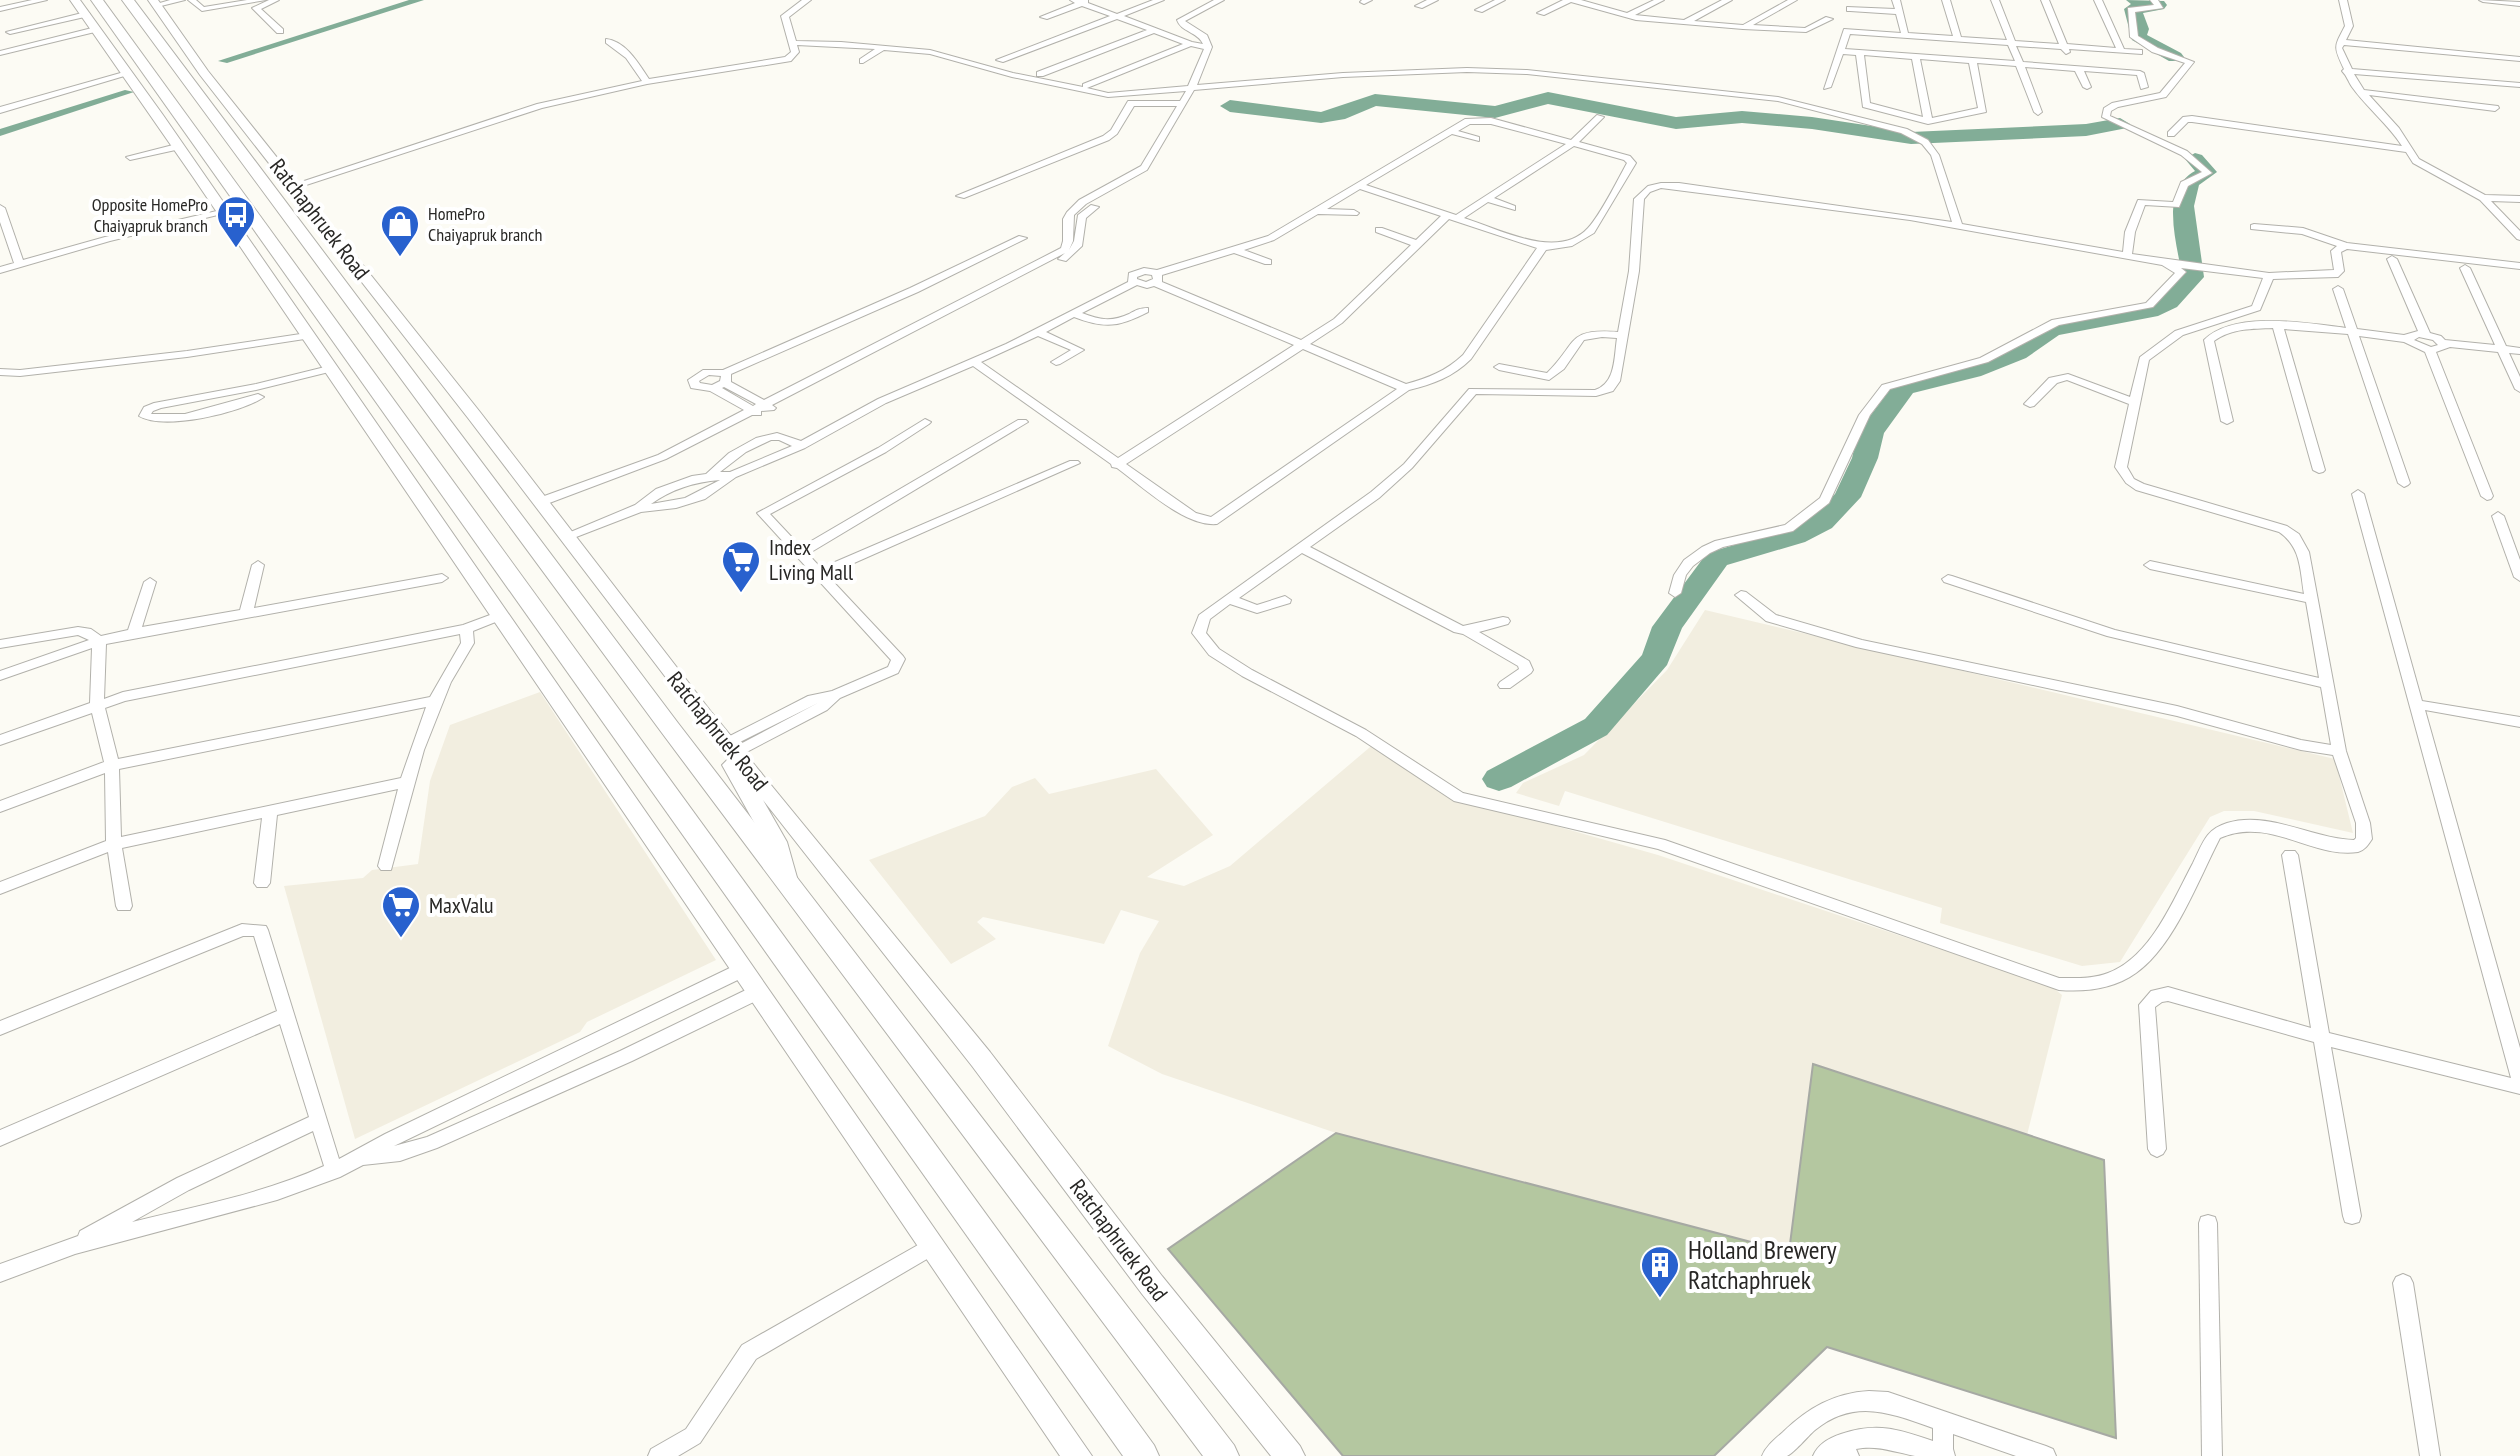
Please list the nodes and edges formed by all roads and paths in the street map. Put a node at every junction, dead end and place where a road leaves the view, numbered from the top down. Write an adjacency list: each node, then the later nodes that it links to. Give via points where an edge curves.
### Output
1 (43, 0): 30 (street)
2 (128, 0): 64 (main road, Ratchaphruek Road)
3 (181, 0): 25 (street)
4 (223, 0): 26 (street)
5 (262, 0): 26 (street, via 211,9)
6 (275, 0): 43 (street, via 256,8)
7 (807, 0): 49 (street, via 785,16)
8 (1160, 0): 36 (street)
9 (1220, 0): 52 (street, via 1181,21 1204,37)
10 (1434, 0): 29 (street)
11 (1501, 0): 32 (street)
12 (1571, 0): 27 (street); 35 (street)
13 (1660, 0): 37 (street)
14 (1728, 0): 40 (street)
15 (1793, 0): 41 (street)
16 (1896, 0): 34 (street)
17 (1946, 0): 46 (street)
18 (1995, 0): 50 (street)
19 (2045, 0): 53 (street)
20 (2098, 0): 55 (street)
21 (2154, 0): 122 (street, via 2160,6 2131,10 2134,37 2190,62 2163,95 2115,105 2106,117 2184,153 2208,173 2184,184 2176,205 2141,202)
22 (2343, 0): 48 (street, via 2349,26)
23 (2483, 0): 28 (street)
24 (1083, 1): 36 (street); 38 (street)
25 (155, 2): 74 (main road, Ratchaphruek Road)
26 (194, 2)
27 (1588, 2): 37 (street)
28 (2520, 4)
29 (1419, 6)
30 (0, 9)
31 (1850, 9): 34 (street)
32 (1479, 10)
33 (88, 11): 44 (street); 58 (street); 70 (main road); 81 (main road)
34 (1899, 12): 45 (street)
35 (1541, 13)
36 (1118, 16): 42 (street); 62 (street)
37 (1627, 16): 40 (street)
38 (1044, 17)
39 (1829, 19): 41 (street, via 1806,30)
40 (1684, 22): 41 (street)
41 (1743, 27)
42 (1155, 30): 51 (street); 69 (street)
43 (280, 31)
44 (10, 32)
45 (1905, 35): 46 (street); 56 (street, via 1847,31)
46 (1958, 39): 50 (street)
47 (609, 41): 71 (street, via 629,56)
48 (2339, 42): 61 (street); 68 (street)
49 (794, 43): 54 (street); 71 (street, via 794,54 780,62)
50 (2012, 43): 53 (street); 66 (street)
51 (1190, 44): 52 (street); 73 (street)
52 (1204, 45): 78 (street); 79 (street)
53 (2063, 46): 55 (street); 67 (street)
54 (884, 47): 65 (street); 79 (street, via 941,54 1095,94)
55 (2121, 50): 57 (street)
56 (1840, 51): 59 (street); 75 (street)
57 (2139, 52)
58 (0, 53)
59 (1860, 53): 60 (street); 90 (street, via 1866,105)
60 (1915, 56): 63 (street); 90 (street)
61 (2520, 59)
62 (1000, 60)
63 (1972, 60): 66 (street); 90 (street, via 1983,110)
64 (171, 61): 74 (main road); 216 (main road, Ratchaphruek Road)
65 (863, 61)
66 (2020, 64): 67 (street); 88 (street)
67 (2075, 67): 76 (street); 77 (street, via 2140,73)
68 (2346, 71): 72 (street); 80 (street)
69 (1040, 74)
70 (130, 77): 81 (main road); 86 (street); 96 (main road)
71 (647, 82): 100 (street, via 487,121)
72 (2520, 85)
73 (1086, 86)
74 (215, 87): 100 (main road, Ratchaphruek Road)
75 (1827, 87): 84 (street); 87 (street, via 1833,90)
76 (2087, 87)
77 (2144, 87)
78 (1195, 88): 79 (street); 83 (street); 84 (street, via 1343,75 1495,70)
79 (1179, 90): 82 (street)
80 (2361, 92): 85 (street); 97 (street)
81 (166, 99): 111 (main road)
82 (1171, 103): 83 (street); 91 (street); 101 (street, via 1131,103 1106,138)
83 (1183, 104): 91 (street)
84 (1815, 107): 87 (street)
85 (2495, 108)
86 (0, 110)
87 (1828, 111): 112 (street, via 1925,142 1935,155)
88 (2038, 112)
89 (1600, 117): 95 (street)
90 (1928, 121)
91 (1165, 130): 160 (street, via 1143,170 1081,217 1074,233 1081,243 1074,253 971,300)
92 (1450, 131): 94 (street); 95 (street, via 1484,120); 99 (street)
93 (2171, 134): 97 (street, via 2192,119)
94 (1476, 139)
95 (1572, 144): 103 (street); 120 (street, via 1627,158 1632,165 1591,231 1569,244)
96 (177, 147): 98 (street); 108 (main road)
97 (2409, 150): 102 (street, via 2421,165)
98 (130, 157)
99 (1357, 185): 107 (street); 110 (street)
100 (294, 186): 173 (main road, Ratchaphruek Road)
101 (961, 196)
102 (2483, 198): 104 (street); 116 (street)
103 (1487, 199): 106 (street); 110 (street)
104 (2520, 199)
105 (0, 208): 114 (street)
106 (1512, 208)
107 (1316, 211): 109 (street); 121 (street, via 1271,238)
108 (221, 213): 125 (street); 132 (main road)
109 (1354, 213)
110 (1452, 216): 118 (street); 120 (street)
111 (258, 222): 132 (main road, via 254,236); 244 (main road)
112 (1958, 225): 122 (street); 140 (street, via 1695,188 1652,187 1639,199 1634,271)
113 (2254, 227): 119 (street, via 2303,231)
114 (4, 228): 125 (street)
115 (1379, 230): 118 (street)
116 (2520, 237)
117 (1022, 238): 153 (street)
118 (1418, 244): 144 (street, via 1338,321)
119 (2345, 246): 127 (street); 130 (street, via 2336,251 2335,275)
120 (1543, 247): 155 (street, via 1455,370)
121 (1236, 250): 124 (street); 131 (street)
122 (2127, 257): 126 (street)
123 (2392, 259): 139 (street)
124 (1268, 262)
125 (19, 264): 129 (street)
126 (2168, 264): 130 (street); 186 (street, via 2181,272 2149,305 2056,322 1984,360 1886,387 1865,415 1825,500 1789,528 1706,550 1688,563)
127 (2520, 266)
128 (2465, 268): 145 (street)
129 (0, 270)
130 (2269, 276): 158 (street, via 2256,308 2193,327 2150,352 2140,366)
131 (1156, 278): 135 (street, via 1134,283); 144 (street)
132 (278, 288): 141 (main road)
133 (2338, 289): 138 (street)
134 (1144, 310): 135 (street, via 1114,325)
135 (1074, 314): 137 (street)
136 (2277, 324): 138 (street); 161 (street, via 2243,326 2211,336); 167 (street)
137 (1038, 332): 148 (street); 149 (street, via 1079,350)
138 (2351, 333): 142 (street); 170 (street)
139 (2425, 334): 142 (street); 143 (street)
140 (1621, 335): 150 (street, via 1581,335 1549,377); 177 (street, via 1615,381 1609,389 1473,391 1408,466)
141 (307, 336): 151 (street); 152 (main road)
142 (2407, 339): 146 (street)
143 (2444, 343): 145 (street); 146 (street, via 2440,350)
144 (1298, 345): 155 (street); 166 (street)
145 (2502, 349): 147 (street); 156 (street)
146 (2430, 350): 172 (street)
147 (2520, 351)
148 (974, 362): 164 (street, via 882,401); 166 (street)
149 (1056, 362)
150 (1499, 367)
151 (2, 372)
152 (332, 373): 157 (street); 192 (main road)
153 (724, 378): 154 (street); 154 (street, via 707,372 693,380 699,388); 160 (street)
154 (713, 388): 160 (street)
155 (1405, 388): 166 (street, via 1213,521 1192,516)
156 (2520, 389)
157 (257, 392): 157 (street, via 158,405 145,416 159,419 213,411)
158 (2135, 403): 159 (street, via 2068,377 2053,380); 189 (street, via 2121,467 2130,481 2283,529 2303,552)
159 (2030, 404)
160 (762, 410): 173 (street, via 667,459)
161 (2227, 421)
162 (925, 422): 178 (street, via 763,513)
163 (1022, 422): 178 (street)
164 (801, 446): 168 (street, via 772,437 727,457); 169 (street)
165 (1074, 463): 181 (street)
166 (1116, 465)
167 (2319, 470)
168 (712, 474): 169 (street); 174 (street, via 660,492)
169 (732, 475): 174 (street, via 716,489 668,508)
170 (2404, 483)
171 (2358, 494): 203 (street)
172 (2487, 496)
173 (543, 505): 176 (main road, Ratchaphruek Road)
174 (639, 508): 176 (street)
175 (2498, 516): 182 (street)
176 (567, 536): 207 (main road, Ratchaphruek Road)
177 (1302, 548): 188 (street); 195 (street)
178 (802, 552): 181 (street)
179 (258, 565): 191 (street)
180 (2150, 565): 189 (street)
181 (821, 573): 207 (street, via 898,659 893,670 813,699)
182 (2520, 577)
183 (442, 578): 191 (street)
184 (1948, 579): 200 (street, via 2112,633)
185 (150, 582): 196 (street)
186 (1675, 593)
187 (1741, 595): 208 (street, via 1771,618 1861,644)
188 (1229, 599): 190 (street, via 1257,609); 208 (street, via 1204,618 1199,633 1205,644 1247,673 1361,733 1459,797 1660,844 2059,984 2086,986 2132,968 2157,940 2215,834 2228,825 2358,846 2364,839 2363,823)
189 (2311, 599): 200 (street)
190 (1285, 600)
191 (246, 613): 196 (street)
192 (498, 616): 194 (street); 220 (main road)
193 (1503, 621): 195 (street)
194 (466, 631): 202 (street, via 466,648); 204 (street)
195 (1467, 631): 201 (street, via 1524,664 1523,674)
196 (134, 633): 197 (street)
197 (99, 641): 198 (street, via 78,631); 199 (street); 204 (street)
198 (0, 644)
199 (0, 676)
200 (2327, 684): 208 (street)
201 (1505, 685)
202 (435, 701): 209 (street); 210 (street)
203 (2415, 704): 205 (street); 227 (street)
204 (97, 705): 206 (street); 209 (street)
205 (2520, 722)
206 (0, 740)
207 (727, 745): 216 (main road, via 776,842); 246 (main road, Ratchaphruek Road, via 981,1059)
208 (2339, 751)
209 (112, 765): 211 (street); 213 (street)
210 (405, 782): 212 (street); 215 (street)
211 (0, 807)
212 (270, 810): 213 (street); 217 (street)
213 (114, 844): 218 (street); 219 (street)
214 (2290, 855): 224 (street)
215 (386, 866)
216 (787, 881): 245 (main road, Ratchaphruek Road)
217 (262, 883)
218 (0, 888)
219 (124, 906)
220 (735, 973): 221 (main road); 225 (street)
221 (758, 992): 226 (street); 237 (main road)
222 (286, 1014): 223 (street, via 262,933 250,929); 229 (street); 230 (street)
223 (0, 1028)
224 (2319, 1037): 228 (street); 231 (street, via 2168,994 2157,996 2147,1005); 234 (street)
225 (589, 1043): 226 (street); 232 (street)
226 (598, 1068): 232 (street, via 431,1143)
227 (2520, 1079)
228 (2520, 1087)
229 (319, 1120): 233 (street); 236 (street, via 183,1184)
230 (0, 1138)
231 (2157, 1149)
232 (362, 1158): 233 (street)
233 (334, 1171): 236 (street, via 267,1197)
234 (2352, 1216)
235 (2208, 1223): 250 (street)
236 (73, 1246): 238 (street)
237 (932, 1246): 242 (street, via 749,1352 693,1436); 243 (main road)
238 (0, 1273)
239 (2403, 1283): 251 (street)
240 (1944, 1421): 247 (street, via 1861,1398 1804,1424); 248 (street); 249 (street)
241 (1836, 1452): 248 (street, via 1861,1436)
242 (658, 1456)
243 (1077, 1456)
244 (1143, 1456)
245 (1223, 1456)
246 (1290, 1456)
247 (1772, 1456)
248 (1944, 1456)
249 (2046, 1456)
250 (2212, 1456)
251 (2430, 1456)

